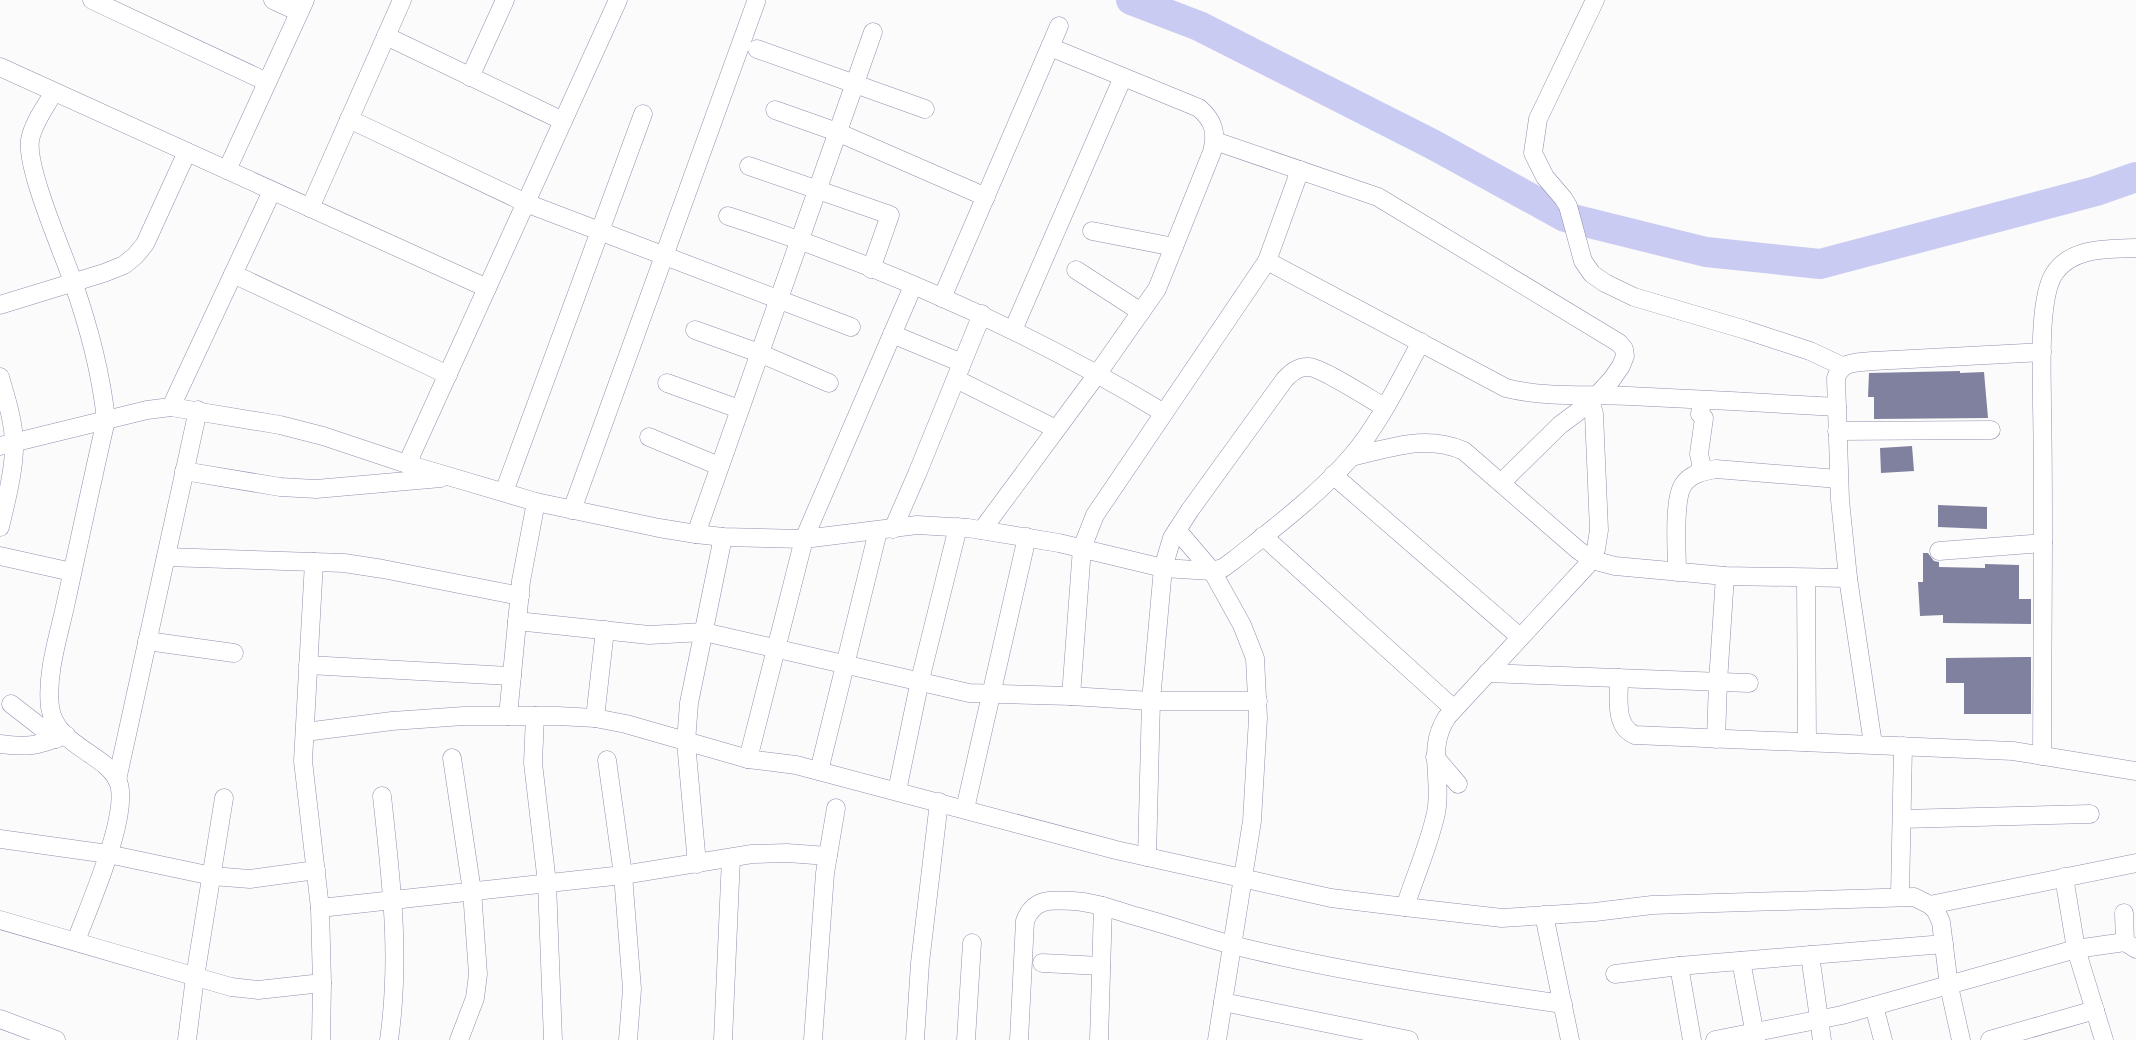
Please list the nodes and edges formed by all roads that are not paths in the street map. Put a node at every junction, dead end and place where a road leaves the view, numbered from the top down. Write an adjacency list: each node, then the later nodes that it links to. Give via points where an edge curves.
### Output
1 (92, 0): 17 (street)
2 (273, 0): 8 (street)
3 (402, 0): 11 (street)
4 (505, 0): 15 (street)
5 (618, 0): 24 (street)
6 (1595, 0): 62 (street, via 1538,119 1533,153 1563,198 1583,261 1592,274 1634,298 1746,330)
7 (756, 2): 42 (street)
8 (302, 6): 17 (street)
9 (1059, 26): 12 (street)
10 (873, 32): 18 (street)
11 (386, 36): 15 (street); 23 (street)
12 (1050, 47): 16 (street); 33 (street)
13 (757, 49): 18 (street)
14 (0, 67): 19 (street)
15 (470, 76): 24 (street)
16 (1123, 77): 26 (street, via 1199,108 1212,122); 57 (street)
17 (268, 82): 29 (street)
18 (854, 83): 20 (street); 25 (street)
19 (54, 92): 27 (street); 47 (street, via 35,126 30,149)
20 (925, 109)
21 (775, 110): 25 (street)
22 (643, 114): 37 (street)
23 (349, 119): 34 (street); 35 (street)
24 (563, 121): 34 (street)
25 (837, 132): 31 (street); 33 (street)
26 (1215, 141): 30 (street); 40 (street)
27 (187, 152): 29 (street); 47 (street, via 156,223 135,256 124,265)
28 (749, 166): 31 (street)
29 (227, 170): 32 (street)
30 (1300, 170): 43 (street); 69 (street, via 1378,197 1614,338 1625,356)
31 (816, 189): 39 (street); 44 (street, via 890,215)
32 (272, 191): 35 (street); 46 (street)
33 (986, 197): 51 (street)
34 (526, 203): 37 (street); 49 (street)
35 (310, 208): 49 (street)
36 (728, 216): 39 (street)
37 (600, 231): 42 (street); 92 (street)
38 (1092, 231): 40 (street)
39 (799, 239): 44 (street); 50 (street)
40 (1174, 247): 53 (street, via 1157,289)
41 (2136, 248): 60 (street, via 2094,250 2062,264 2047,289)
42 (663, 255): 50 (street); 94 (street)
43 (1267, 261): 59 (street); 76 (street)
44 (871, 269): 48 (street)
45 (1076, 271): 53 (street)
46 (233, 274): 65 (street); 71 (street)
47 (73, 283): 52 (street); 77 (street, via 102,385)
48 (912, 286): 51 (street); 58 (street)
49 (487, 288): 65 (street)
50 (778, 298): 55 (street); 61 (street)
51 (943, 298): 54 (street)
52 (0, 305)
53 (1141, 312): 64 (street)
54 (982, 314): 57 (street); 63 (street)
55 (851, 327)
56 (695, 330): 61 (street)
57 (1013, 330): 64 (street)
58 (892, 334): 63 (street, via 957,361); 104 (street)
59 (1421, 342): 69 (street, via 1506,388); 72 (street)
60 (2042, 352): 62 (street, via 1873,360); 105 (street)
61 (759, 353): 68 (street); 74 (street)
62 (1842, 366): 73 (street, via 1836,378)
63 (958, 372): 78 (street); 97 (street)
64 (1098, 373): 76 (street); 78 (street)
65 (448, 375): 84 (street)
66 (0, 377): 82 (street, via 12,422)
67 (667, 383): 74 (street)
68 (830, 383)
69 (1595, 399): 70 (street); 91 (street, via 1560,425); 110 (street, via 1599,530)
70 (1702, 400): 73 (street); 87 (street)
71 (171, 407): 75 (street); 77 (street)
72 (1384, 407): 83 (street); 99 (street, via 1315,368 1300,367 1269,401)
73 (1838, 407): 80 (street)
74 (739, 409): 85 (street)
75 (198, 410): 84 (street, via 323,436); 86 (street)
76 (1164, 413): 106 (street, via 1095,515)
77 (106, 420): 82 (street); 114 (street)
78 (1056, 429): 98 (street)
79 (1991, 430): 80 (street)
80 (1837, 431): 90 (street)
81 (649, 437): 85 (street)
82 (7, 445): 95 (street, via 8,489)
83 (1351, 457): 88 (street); 91 (street, via 1432,442 1449,444)
84 (407, 464): 89 (street)
85 (719, 466): 100 (street)
86 (184, 471): 89 (street, via 316,489); 109 (street)
87 (1700, 472): 90 (street, via 1716,469); 115 (street, via 1681,487 1678,500)
88 (1333, 475): 101 (street); 123 (street)
89 (450, 477): 92 (street)
90 (1838, 479): 117 (street)
91 (1501, 483): 110 (street)
92 (503, 492): 93 (street)
93 (536, 502): 94 (street); 119 (street)
94 (572, 510): 100 (street)
95 (0, 527)
96 (958, 527): 97 (street, via 917,525); 98 (street); 132 (street)
97 (885, 530): 104 (street); 127 (street)
98 (982, 530): 103 (street)
99 (1177, 530): 112 (street); 113 (street)
100 (696, 534): 102 (street)
101 (1264, 536): 113 (street, via 1223,568); 140 (street)
102 (723, 537): 104 (street); 122 (street)
103 (1027, 537): 106 (street); 135 (street)
104 (804, 539): 125 (street)
105 (2043, 543): 107 (street); 151 (street)
106 (1082, 548): 112 (street); 136 (street)
107 (1939, 551)
108 (0, 556): 114 (street)
109 (166, 557): 111 (street); 124 (street)
110 (1592, 560): 115 (street); 123 (street)
111 (314, 562): 119 (street, via 383,569); 128 (street)
112 (1163, 568): 113 (street); 137 (street)
113 (1212, 571): 138 (street, via 1255,658)
114 (72, 572): 145 (street, via 50,690 50,709)
115 (1677, 572): 116 (street)
116 (1725, 576): 118 (street); 133 (street)
117 (1848, 578): 118 (street); 149 (street)
118 (1806, 579): 147 (street)
119 (520, 596): 120 (street)
120 (517, 621): 121 (street); 130 (street)
121 (605, 630): 122 (street, via 649,635); 143 (street)
122 (704, 632): 125 (street); 152 (street, via 692,683)
123 (1520, 637): 129 (street)
124 (147, 641): 126 (street); 159 (street)
125 (776, 648): 127 (street); 155 (street)
126 (234, 653)
127 (845, 664): 132 (street); 157 (street)
128 (308, 665): 130 (street); 144 (street)
129 (1487, 673): 131 (street); 140 (street)
130 (512, 676): 141 (street)
131 (1619, 678): 133 (street); 146 (street, via 1621,723 1628,732)
132 (920, 680): 135 (street); 161 (street)
133 (1718, 682): 134 (street); 146 (street)
134 (1749, 683)
135 (990, 695): 136 (street); 165 (street)
136 (1071, 696): 137 (street)
137 (1151, 701): 138 (street); 172 (street)
138 (1258, 701): 181 (street, via 1252,821)
139 (11, 704): 145 (street)
140 (1454, 709): 153 (street, via 1439,729)
141 (508, 716): 142 (street); 144 (street, via 392,721)
142 (535, 716): 143 (street); 180 (street, via 533,763)
143 (594, 718): 152 (street, via 626,724)
144 (304, 732): 176 (street, via 303,761)
145 (61, 737): 148 (street, via 37,746); 159 (street, via 107,767)
146 (1716, 739): 147 (street)
147 (1807, 742): 149 (street)
148 (0, 744)
149 (1873, 744): 150 (street)
150 (1903, 746): 151 (street); 168 (street)
151 (2042, 756): 158 (street)
152 (687, 757): 155 (street); 174 (street)
153 (1435, 757): 160 (street); 187 (street, via 1436,813)
154 (452, 758): 182 (street)
155 (748, 759): 157 (street)
156 (607, 760): 177 (street)
157 (819, 771): 161 (street)
158 (2136, 771)
159 (117, 780): 170 (street, via 121,811)
160 (1458, 784)
161 (897, 791): 167 (street)
162 (382, 796): 184 (street)
163 (225, 798): 178 (street)
164 (836, 808): 171 (street)
165 (965, 809): 167 (street); 172 (street)
166 (2090, 814): 168 (street)
167 (937, 817): 223 (street)
168 (1902, 819): 183 (street)
169 (0, 839): 170 (street)
170 (108, 854): 178 (street); 192 (street)
171 (828, 856): 173 (street, via 787,853); 222 (street)
172 (1147, 857): 181 (street)
173 (731, 858): 174 (street); 221 (street)
174 (697, 863): 177 (street)
175 (2136, 863): 179 (street)
176 (316, 870): 178 (street, via 250,879); 188 (street)
177 (623, 875): 180 (street); 220 (street, via 632,989)
178 (212, 876): 204 (street)
179 (2064, 877): 185 (street); 197 (street)
180 (547, 883): 182 (street); 219 (street)
181 (1240, 890): 187 (street); 194 (street)
182 (472, 891): 184 (street); 218 (street, via 478,974 475,998)
183 (1900, 896): 185 (street); 190 (street, via 1652,905)
184 (393, 900): 188 (street); 217 (street, via 396,974)
185 (1930, 905): 195 (street, via 1941,922)
186 (1102, 906): 194 (street); 201 (street); 225 (street, via 1051,901 1036,904 1029,912 1023,939)
187 (1405, 907): 190 (street, via 1502,918)
188 (320, 908): 205 (street)
189 (2123, 913): 196 (street)
190 (1544, 915): 208 (street)
191 (0, 920): 192 (street)
192 (76, 941): 204 (street)
193 (972, 943): 224 (street)
194 (1232, 944): 207 (street); 208 (street, via 1406,982)
195 (1944, 944): 198 (street); 206 (street)
196 (2131, 946): 197 (street)
197 (2076, 949): 206 (street); 210 (street)
198 (1810, 955): 199 (street); 212 (street)
199 (1741, 961): 202 (street); 213 (street)
200 (1042, 963): 201 (street)
201 (1101, 966): 226 (street)
202 (1679, 966): 203 (street); 230 (street)
203 (1615, 974)
204 (195, 977): 205 (street, via 258,990); 215 (street)
205 (322, 983): 216 (street)
206 (1949, 986): 209 (street); 234 (street)
207 (1223, 1002): 227 (street); 228 (street)
208 (1563, 1004): 229 (street)
209 (1874, 1006): 212 (street); 233 (street)
210 (2095, 1010): 235 (street); 236 (street)
211 (0, 1019): 214 (street)
212 (1819, 1020): 213 (street); 232 (street)
213 (1755, 1037): 231 (street)
214 (56, 1040)
215 (187, 1040)
216 (321, 1040)
217 (389, 1040)
218 (459, 1040)
219 (553, 1040)
220 (628, 1040)
221 (723, 1040)
222 (813, 1040)
223 (915, 1040)
224 (966, 1040)
225 (1019, 1040)
226 (1098, 1040)
227 (1217, 1040)
228 (1409, 1040)
229 (1570, 1040)
230 (1692, 1040)
231 (1715, 1040)
232 (1822, 1040)
233 (1884, 1040)
234 (1961, 1040)
235 (1990, 1040)
236 (2104, 1040)

